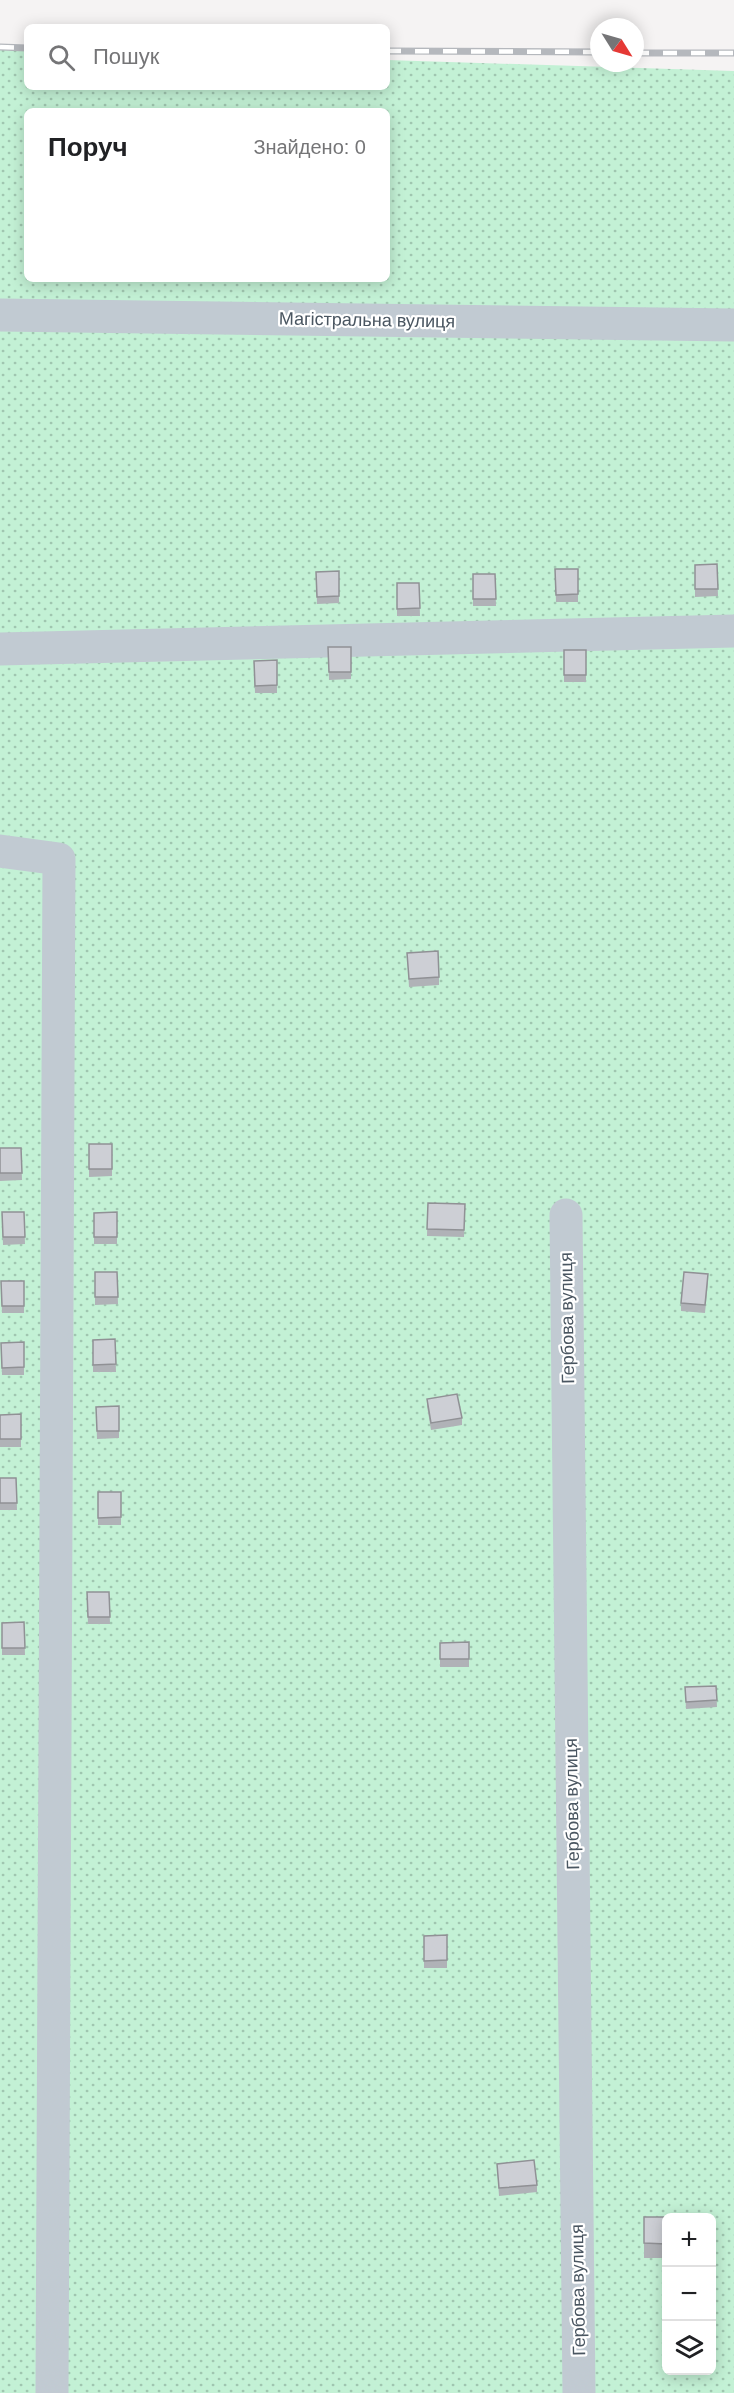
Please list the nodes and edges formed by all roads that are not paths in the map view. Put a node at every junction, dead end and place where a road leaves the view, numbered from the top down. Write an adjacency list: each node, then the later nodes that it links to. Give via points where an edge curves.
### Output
1 (0, 315): 2 (street, Магістральна вулиця)
2 (734, 325)
3 (734, 632): 4 (street)
4 (0, 649)
5 (0, 850): 7 (street, via 59,859)
6 (566, 1215): 8 (street, Гербова вулиця)
7 (52, 2393)
8 (579, 2393)

